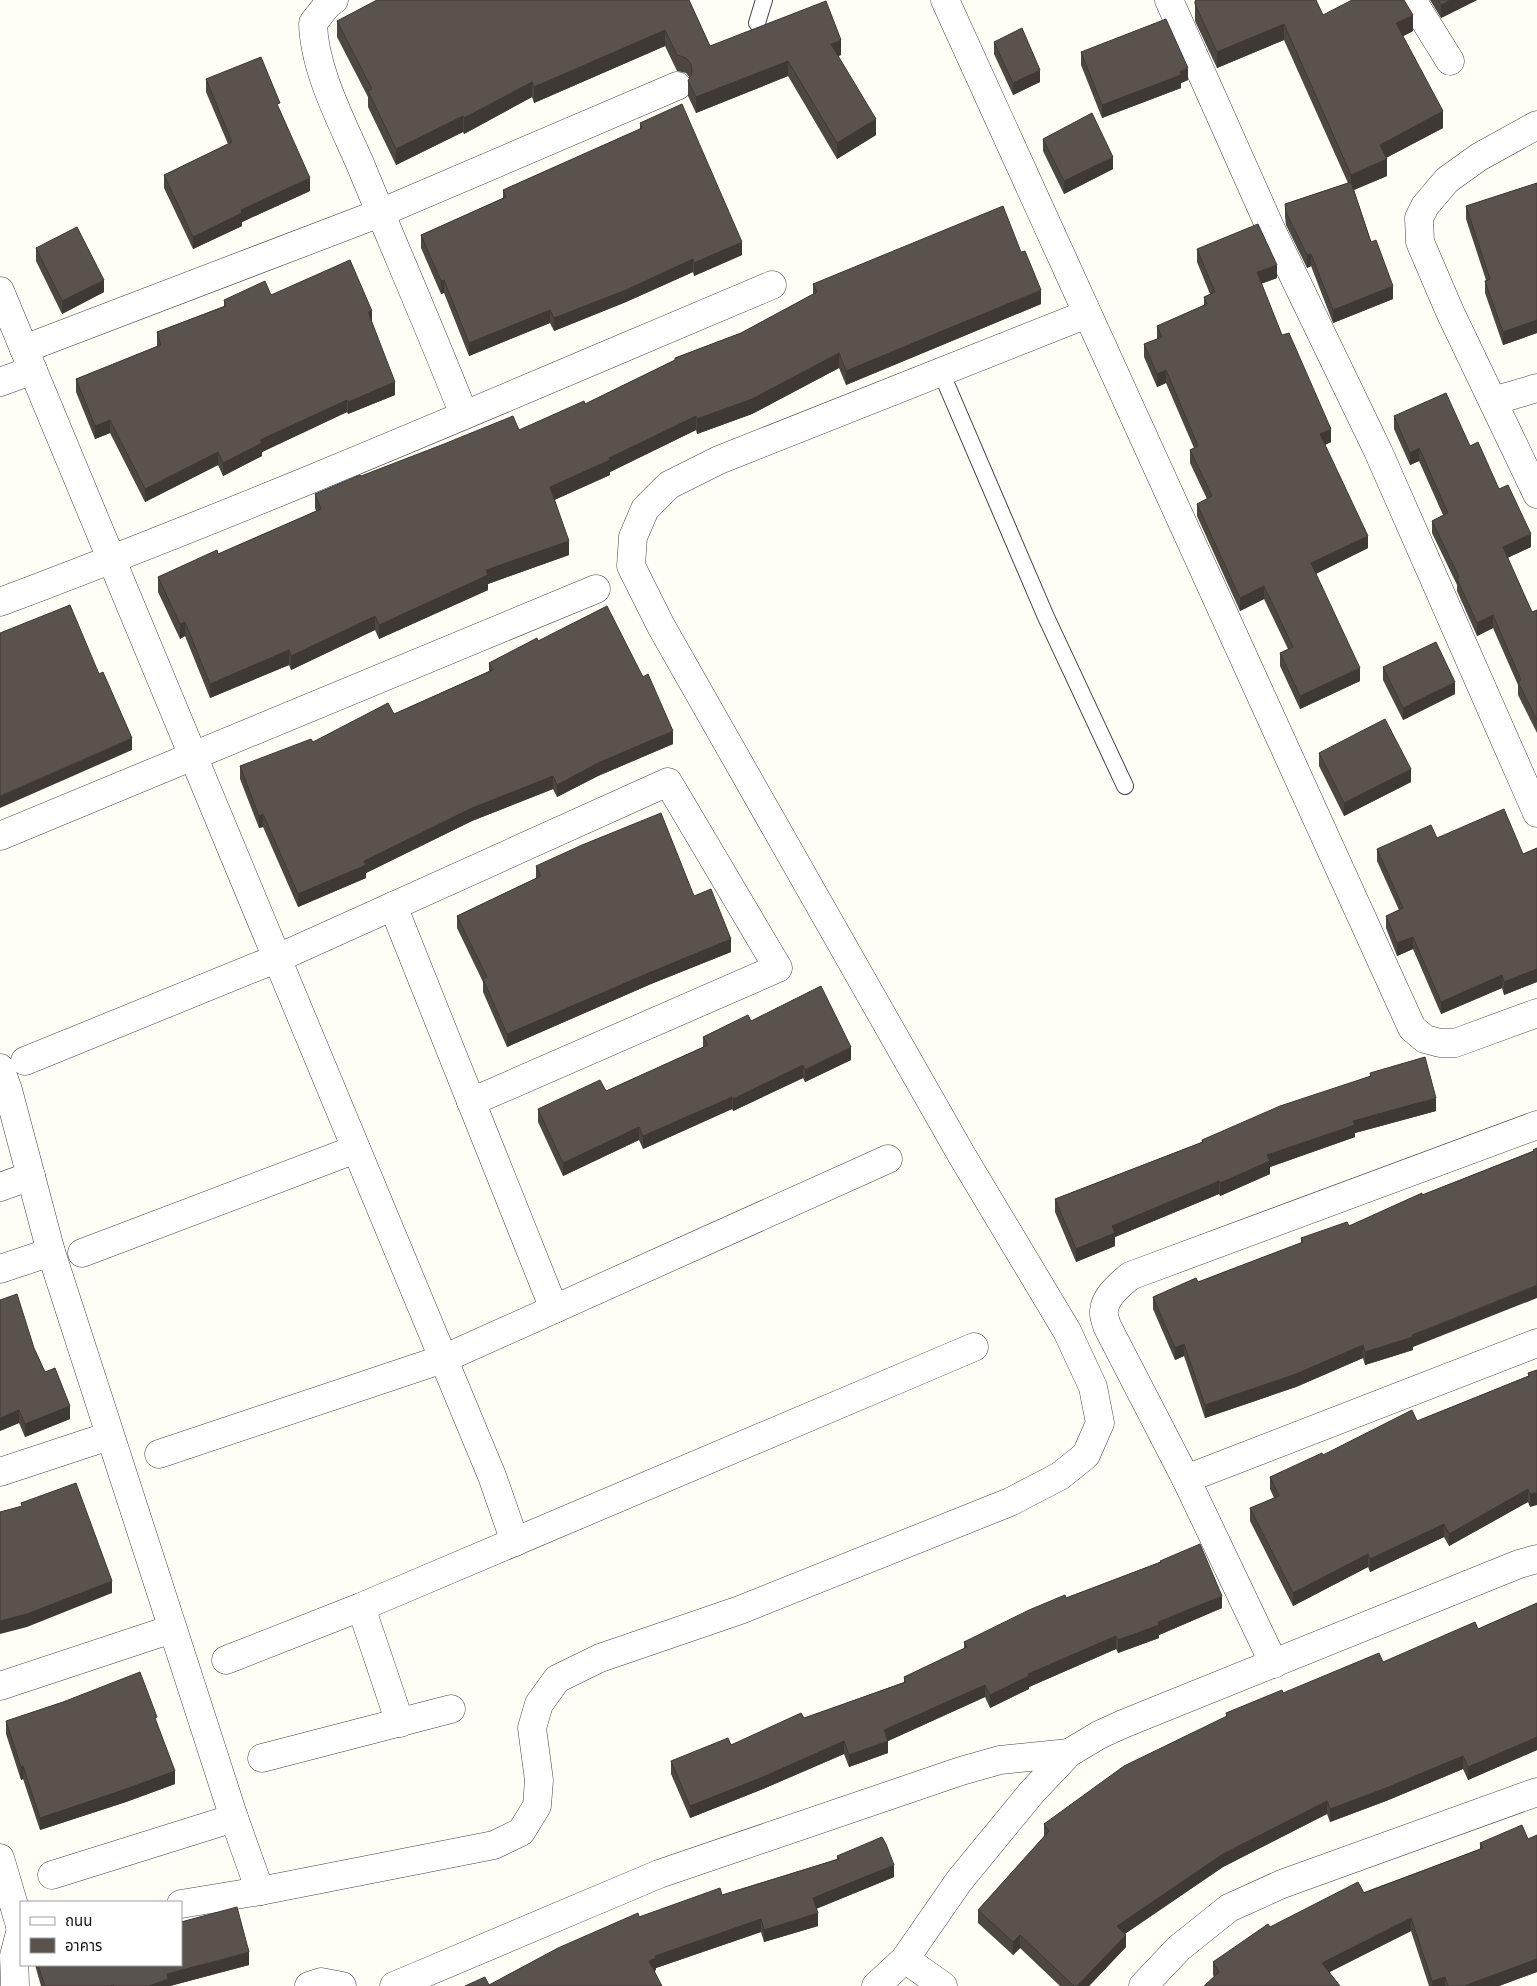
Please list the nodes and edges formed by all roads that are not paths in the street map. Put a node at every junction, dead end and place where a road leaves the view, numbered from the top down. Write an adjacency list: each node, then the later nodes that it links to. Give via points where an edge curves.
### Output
1 (334, 0): 10 (street, via 312,23 313,43)
2 (764, 0): 6 (lane)
3 (945, 0): 13 (street)
4 (1169, 0): 26 (street, via 1270,227 1378,451)
5 (1412, 0): 7 (street)
6 (757, 23)
7 (1450, 61)
8 (677, 86): 10 (street)
9 (1537, 125): 18 (street, via 1479,157 1447,180 1419,218 1420,242)
10 (380, 213): 14 (street); 19 (street)
11 (772, 284): 19 (street)
12 (0, 291): 14 (street)
13 (1087, 314): 15 (street); 30 (street, via 1412,1028 1425,1039 1455,1042)
14 (28, 360): 16 (street); 21 (street)
15 (941, 372): 25 (lane, via 1046,617); 64 (street, via 719,460 669,485 645,509 633,538 632,566 666,634 956,1146 1067,1331 1093,1387 1100,1423 1086,1455 1060,1476 1010,1502 740,1610 600,1658 557,1679 539,1704 532,1728 539,1780 537,1806 521,1832 494,1845)
16 (0, 382)
17 (1537, 388): 18 (street)
18 (1493, 401): 20 (street)
19 (464, 415): 21 (street)
20 (1537, 494)
21 (112, 560): 23 (street); 24 (street)
22 (596, 588): 24 (street)
23 (0, 602)
24 (194, 756): 27 (street); 29 (street)
25 (1125, 786)
26 (1537, 813)
27 (0, 836)
28 (393, 906): 29 (street); 32 (street); 32 (street, via 668,782 778,968)
29 (278, 958): 31 (street); 34 (street)
30 (1537, 1013)
31 (13, 1065): 36 (street, via 8,1090)
32 (471, 1102): 41 (street)
33 (1537, 1125): 48 (street, via 1130,1276 1117,1287 1104,1311 1107,1326)
34 (356, 1149): 39 (street); 44 (street)
35 (888, 1159): 41 (street)
36 (31, 1176): 37 (street); 38 (street)
37 (0, 1187)
38 (51, 1252): 40 (street); 45 (street)
39 (82, 1253)
40 (0, 1269)
41 (554, 1309): 44 (street)
42 (1537, 1343): 48 (street)
43 (974, 1347): 49 (street)
44 (443, 1359): 46 (street); 49 (street, via 492,1476)
45 (109, 1436): 47 (street); 52 (street)
46 (159, 1454)
47 (0, 1472)
48 (1186, 1479): 54 (street)
49 (515, 1542): 51 (street)
50 (1537, 1559): 54 (street)
51 (361, 1607): 53 (street); 57 (street)
52 (172, 1629): 55 (street); 61 (street)
53 (226, 1660)
54 (1274, 1664): 58 (street, via 1123,1724)
55 (0, 1686)
56 (451, 1710): 57 (street)
57 (400, 1723): 59 (street)
58 (1069, 1753): 68 (street, via 1032,1792 959,1881); 72 (street, via 1000,1760 961,1771 659,1874)
59 (262, 1758)
60 (1537, 1792): 75 (street, via 1282,1884 1229,1908 1179,1948)
61 (234, 1818): 63 (street); 64 (street)
62 (0, 1858): 66 (street)
63 (52, 1875)
64 (260, 1891): 65 (street)
65 (182, 1904)
66 (20, 1926)
67 (20, 1933): 69 (street, via 14,1956)
68 (905, 1958): 73 (street); 74 (street)
69 (15, 1986)
70 (310, 1986): 71 (street, via 321,1982)
71 (342, 1986)
72 (394, 1986)
73 (876, 1986)
74 (943, 1986)
75 (1143, 1986)

